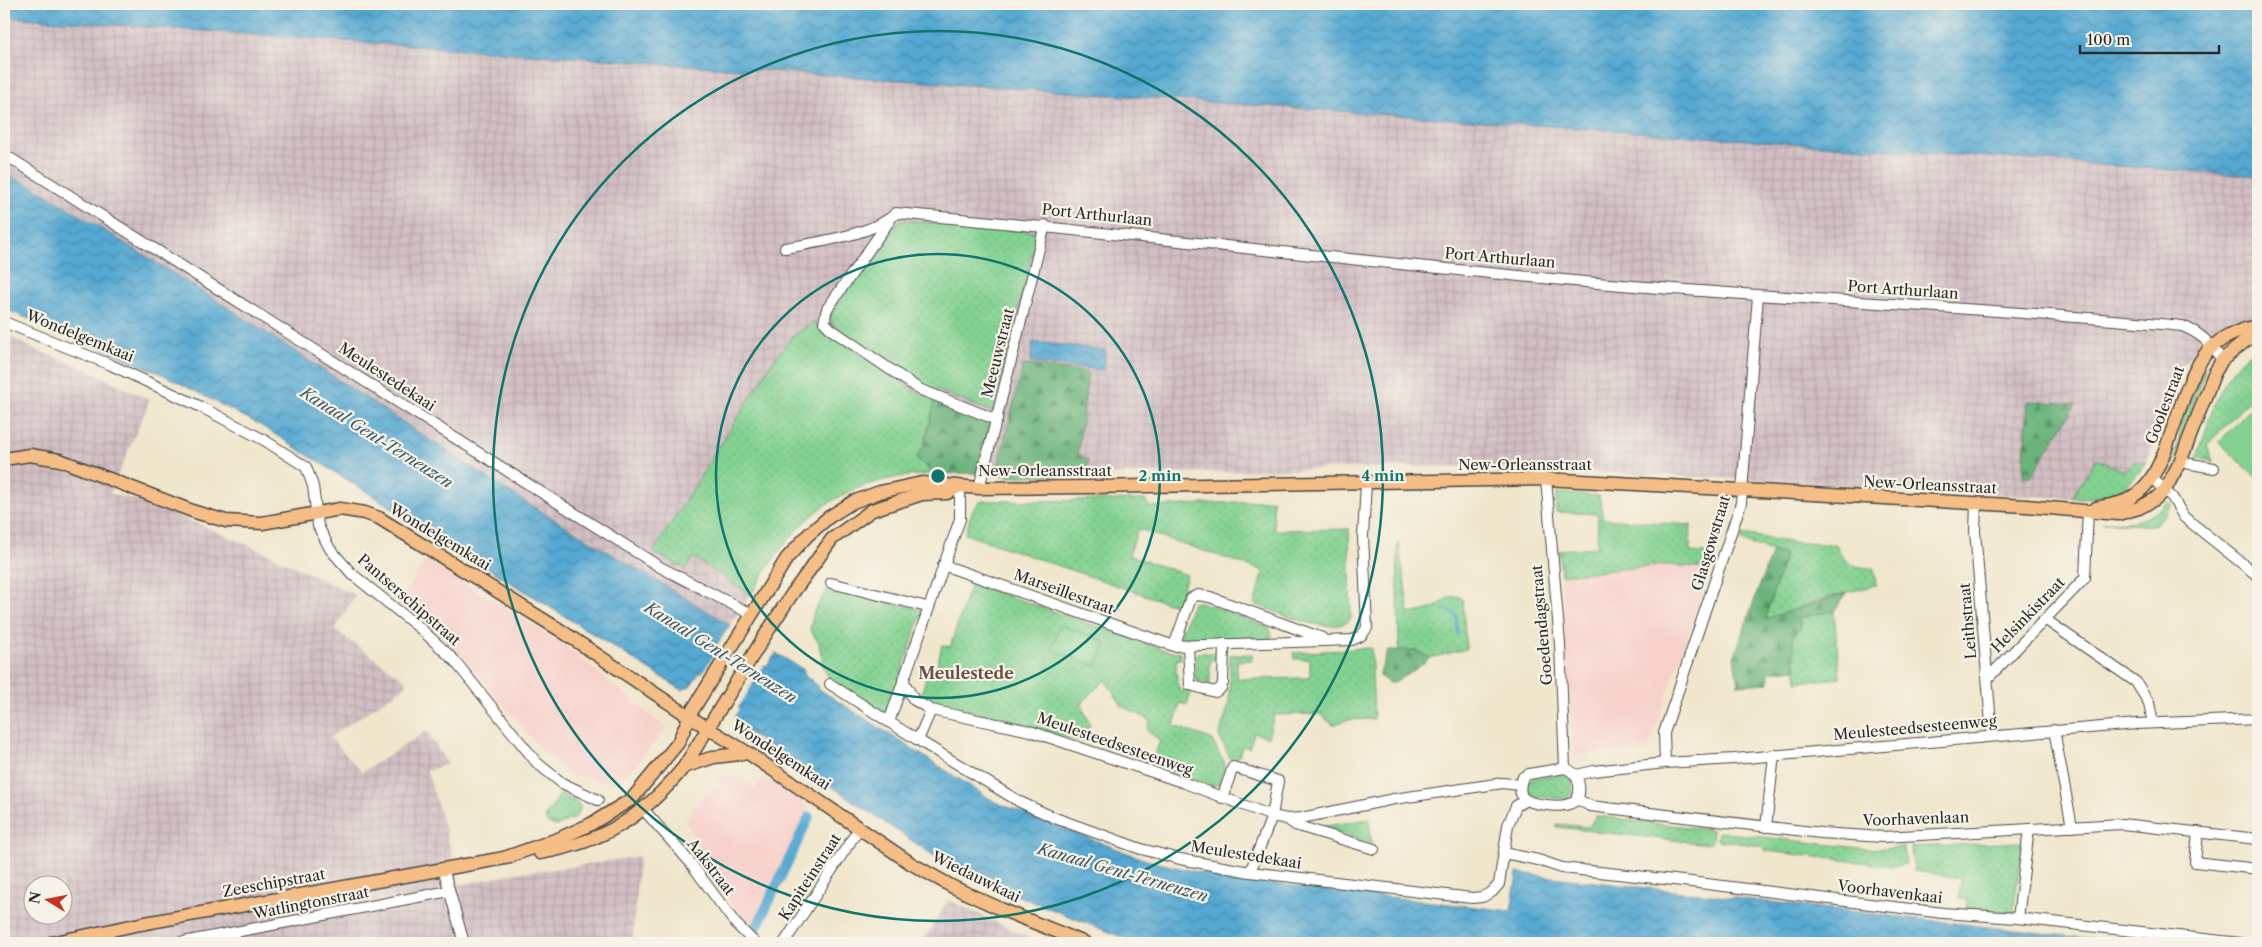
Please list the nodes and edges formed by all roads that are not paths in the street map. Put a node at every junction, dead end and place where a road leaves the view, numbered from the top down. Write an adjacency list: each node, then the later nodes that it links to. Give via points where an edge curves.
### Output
1 (10, 158): 29 (street, Meulestedekaai, via 660,567)
2 (890, 220): 3 (street, Port Arthurlaan, via 896,213); 4 (street, Port Arthurlaan, via 837,239); 11 (street, via 827,309 824,322 919,389)
3 (1045, 226): 5 (street, Port Arthurlaan, via 1313,256); 11 (street, Meeuwstraat)
4 (785, 248)
5 (1758, 296): 9 (street, Port Arthurlaan, via 2182,326 2194,330); 21 (street, Glasgowstraat)
6 (4, 322): 24 (street, Wondelgemkaai, via 120,369 271,444 306,467 313,486)
7 (2258, 326): 9 (main road, via 2240,331)
8 (2258, 335): 10 (main road, via 2249,338)
9 (2212, 347): 10 (street, Port Arthurlaan); 15 (main road, Goolestraat, via 2195,371)
10 (2222, 360): 13 (main road)
11 (997, 420): 19 (street, Meeuwstraat)
12 (4, 458): 24 (main road, via 30,455 60,460 226,522 262,523)
13 (2180, 462): 14 (street); 20 (main road)
14 (2214, 468)
15 (2152, 478): 20 (street); 23 (main road, via 2130,498)
16 (1546, 479): 17 (main road, New-Orleansstraat); 21 (main road, New-Orleansstraat); 53 (street, Goedendagstraat, via 1560,644)
17 (1366, 482): 19 (main road, New-Orleansstraat); 32 (street, Marseillestraat, via 1363,536 1367,628 1352,640)
18 (960, 487): 19 (main road, New-Orleansstraat); 25 (street, via 960,518); 29 (main road, New-Orleansstraat, via 922,482 880,492 829,517 787,558); 45 (main road, New-Orleansstraat, via 947,493 922,494 896,501 872,510 845,528 822,551 762,640)
19 (979, 488)
20 (2165, 490): 23 (main road, via 2130,512 2100,514); 26 (street, via 2184,517)
21 (1742, 491): 22 (main road, New-Orleansstraat); 51 (street, Glasgowstraat, via 1723,561 1664,733)
22 (1976, 504): 23 (main road, New-Orleansstraat); 37 (street, Leithstraat, via 1975,532)
23 (2088, 510): 30 (street, Helsinkistraat, via 2084,578)
24 (316, 514): 41 (main road, Wondelgemkaai, via 340,509 379,518 560,630); 58 (street, Pantserschipstraat, via 318,526 330,548 352,574 409,618 454,660 537,763 562,782)
25 (943, 565): 28 (street); 35 (street, Marseillestraat)
26 (2258, 576)
27 (831, 583): 28 (street)
28 (927, 607): 38 (street)
29 (751, 614): 41 (main road, New-Orleansstraat)
30 (2046, 620): 37 (street, Helsinkistraat); 44 (street, via 2136,682 2148,703)
31 (1281, 622): 32 (street, Marseillestraat); 33 (street, via 1283,631); 35 (street, Marseillestraat, via 1198,595 1191,598)
32 (1327, 640): 33 (street, Marseillestraat)
33 (1279, 642): 34 (street, Marseillestraat)
34 (1224, 644): 36 (street, Marseillestraat); 36 (street, via 1223,683 1215,692 1190,685)
35 (1174, 646): 36 (street, Marseillestraat)
36 (1188, 646)
37 (1988, 678): 47 (street, Leithstraat)
38 (903, 682): 40 (street, via 914,700); 43 (street)
39 (830, 684): 43 (street)
40 (930, 710): 48 (street); 56 (street, Meulesteedsesteenweg, via 1030,731)
41 (690, 717): 45 (main road, Wondelgemkaai); 71 (main road, Zeeschipstraat, via 678,743 632,799 591,824)
42 (2258, 719): 44 (street, Meulesteedsesteenweg)
43 (889, 722): 48 (street, Meulestedekaai)
44 (2153, 723): 46 (street, Meulesteedsesteenweg)
45 (709, 729): 49 (main road, Wondelgemkaai); 52 (main road, Zeeschipstraat)
46 (2054, 730): 47 (street, Meulesteedsesteenweg); 64 (street)
47 (1992, 736): 50 (street, Meulesteedsesteenweg)
48 (918, 740): 74 (street, Meulestedekaai, via 1012,797 1055,818 1180,860)
49 (748, 753): 52 (main road, via 714,757); 65 (main road, Wondelgemkaai)
50 (1774, 755): 51 (street, Meulesteedsesteenweg); 63 (street)
51 (1665, 763): 54 (street, Meulesteedsesteenweg)
52 (684, 767): 60 (main road, Zeeschipstraat, via 667,788)
53 (1565, 768): 54 (street); 55 (street, via 1529,774)
54 (1576, 775): 57 (street)
55 (1520, 785): 59 (street); 62 (street, Meulesteedsesteenweg, via 1495,784)
56 (1222, 798): 61 (street, Meulesteedsesteenweg); 61 (street, via 1233,767 1278,781)
57 (1577, 799): 59 (street, via 1566,806); 63 (street, Voorhavenlaan, via 1590,806)
58 (598, 800)
59 (1526, 800): 70 (street, Meulestedekaai, via 1513,811 1508,825)
60 (643, 809): 71 (main road, Zeeschipstraat, via 616,829 591,840); 80 (street, Aakstraat, via 689,861 735,923)
61 (1272, 816): 62 (street, Meulesteedsesteenweg); 74 (street)
62 (1287, 819): 69 (street, Meulesteedsesteenweg, via 1301,827)
63 (1766, 827): 66 (street, Voorhavenlaan, via 1883,837)
64 (2072, 827): 66 (street, Voorhavenlaan); 67 (street, Voorhavenlaan, via 2122,824)
65 (860, 828): 81 (street, Kapiteinstraat); 82 (main road, Wiedauwkaai, via 912,864 953,887)
66 (2029, 829): 76 (street)
67 (2198, 832): 68 (street, Voorhavenlaan); 73 (street, via 2195,862)
68 (2258, 839)
69 (1374, 849)
70 (1507, 854): 74 (street, Meulestedekaai, via 1499,884 1492,892 1472,898); 76 (street, Voorhavenkaai, via 1562,868 1943,914)
71 (504, 858): 72 (main road, Zeeschipstraat)
72 (443, 868): 75 (street); 77 (main road, Zeeschipstraat)
73 (2258, 869)
74 (1250, 872)
75 (449, 891): 78 (street, Watlingtonstraat); 79 (street)
76 (2018, 918): 83 (street, Voorhavenkaai)
77 (51, 943)
78 (178, 943)
79 (464, 943)
80 (755, 943)
81 (784, 943)
82 (1085, 943)
83 (2240, 943)

